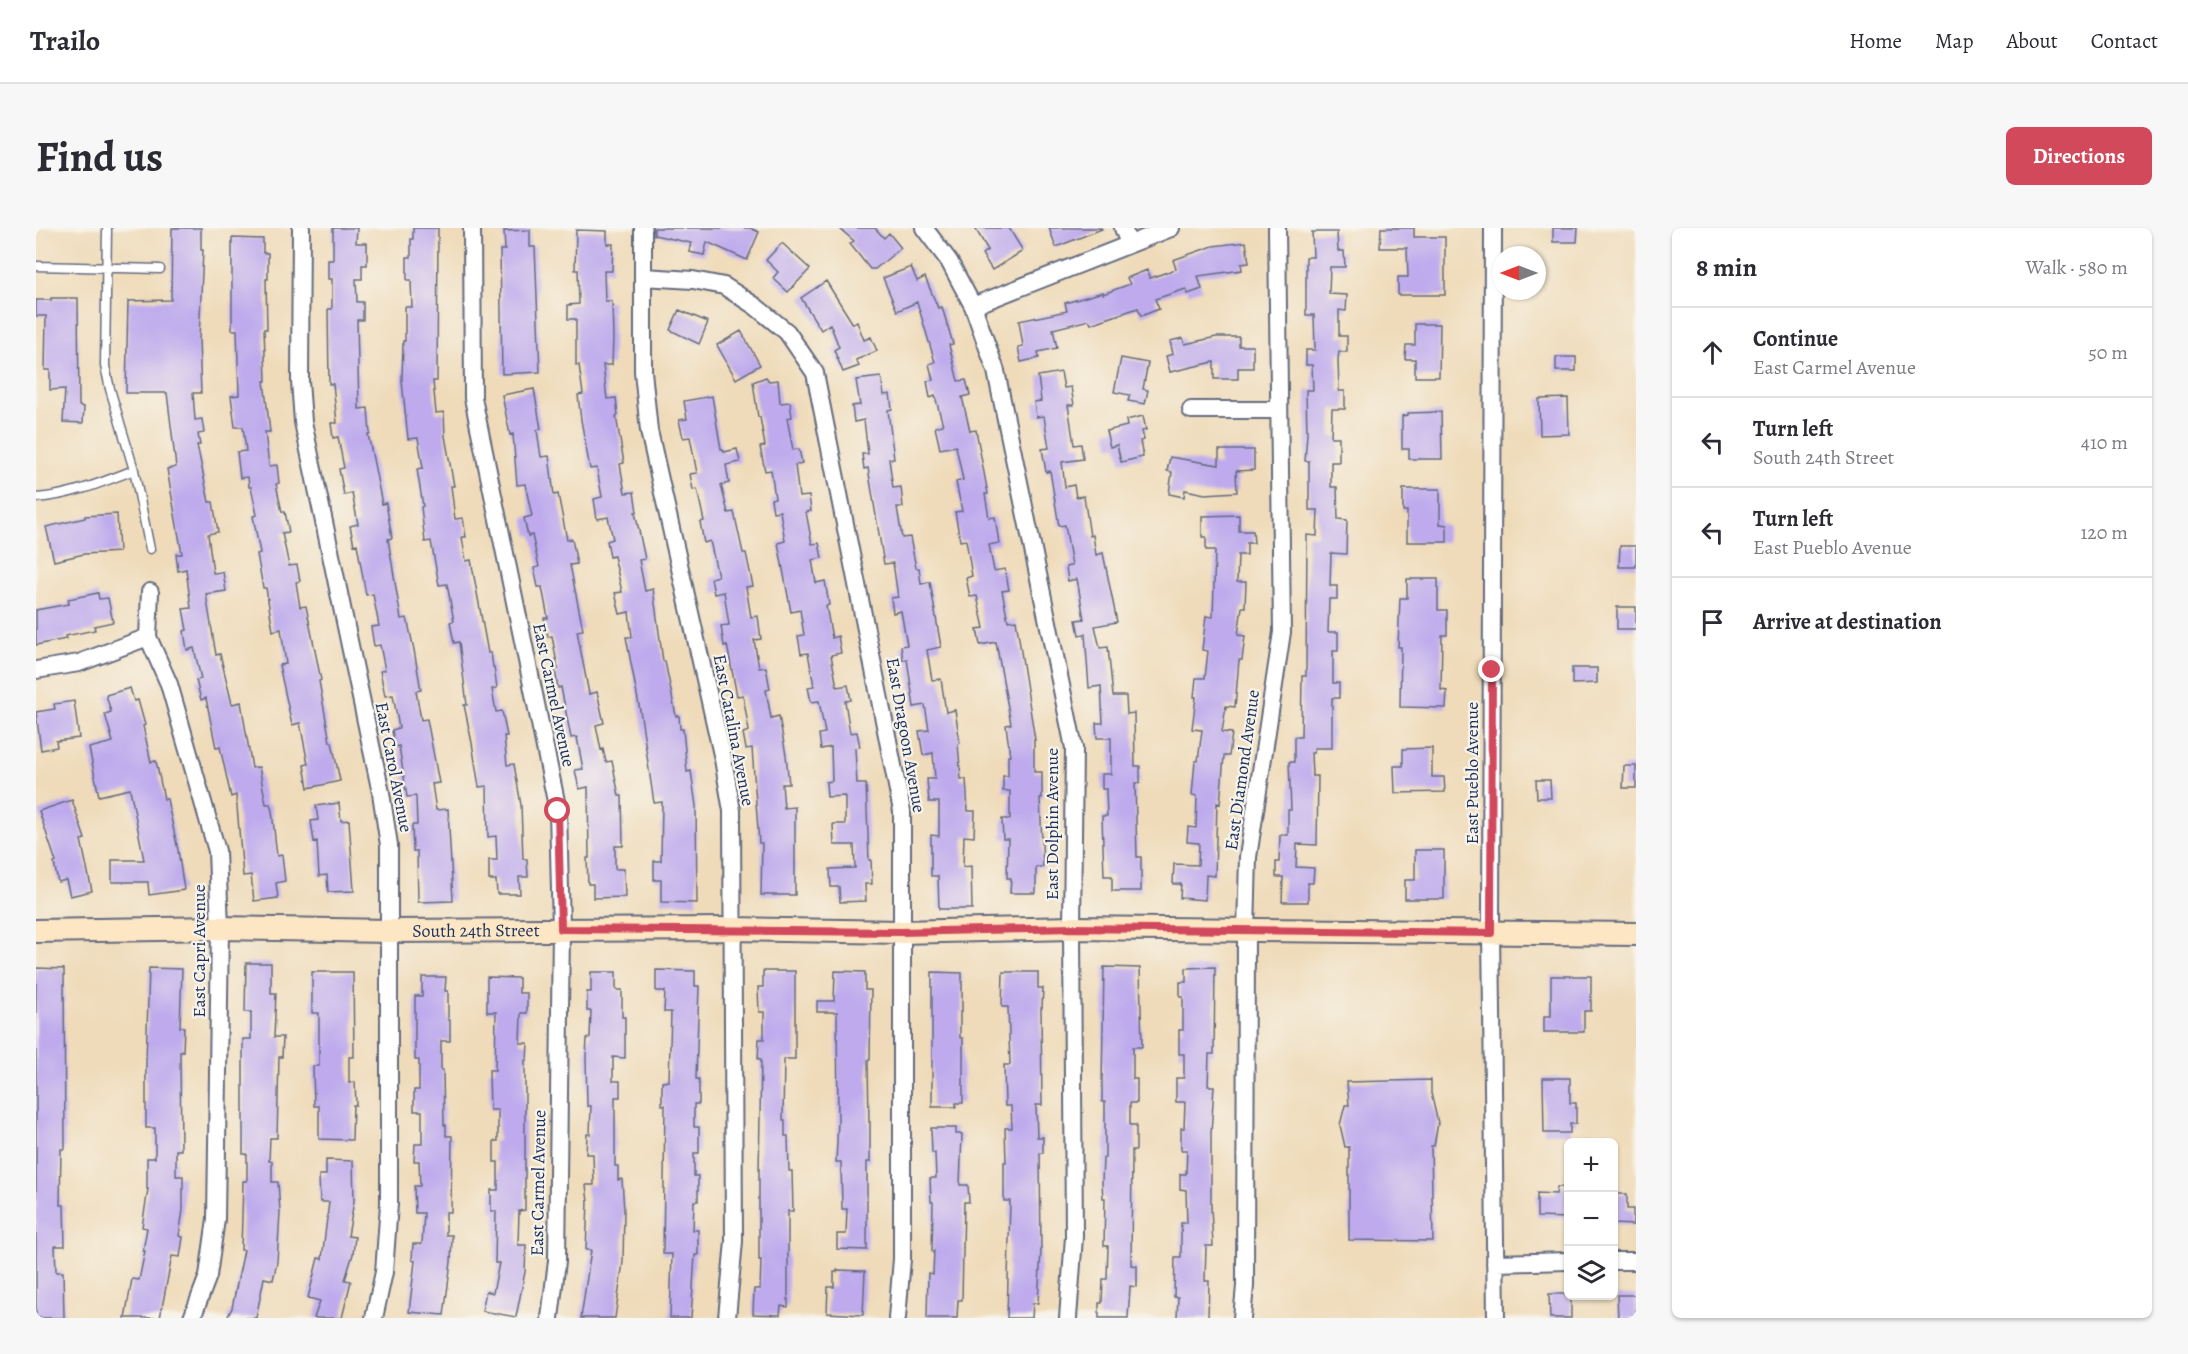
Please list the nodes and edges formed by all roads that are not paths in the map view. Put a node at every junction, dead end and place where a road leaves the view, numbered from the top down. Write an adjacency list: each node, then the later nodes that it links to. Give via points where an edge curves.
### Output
1 (107, 228): 12 (lane)
2 (301, 228): 29 (street, East Carol Avenue, via 303,422 381,793 389,845)
3 (472, 228): 26 (street, East Carmel Avenue, via 473,398 558,811)
4 (643, 228): 14 (street, East Catalina Avenue)
5 (924, 228): 15 (street, East Dolphin Avenue, via 949,261)
6 (1123, 228): 10 (street)
7 (1171, 228): 10 (street)
8 (1276, 228): 17 (street, East Diamond Avenue)
9 (1493, 228): 32 (street, East Pueblo Avenue)
10 (1129, 244): 15 (street)
11 (36, 266): 12 (lane)
12 (106, 268): 13 (lane); 18 (lane, via 105,366)
13 (160, 269)
14 (643, 277): 27 (street, East Catalina Avenue, via 643,371 649,431 732,811); 31 (street, East Dragoon Avenue, via 724,286 787,332 815,373 902,811)
15 (973, 306): 25 (street, East Dolphin Avenue, via 996,371 1074,748)
16 (1191, 410): 17 (street)
17 (1279, 410): 30 (street, East Diamond Avenue, via 1282,632 1248,857)
18 (134, 470): 19 (lane, via 104,482); 20 (lane)
19 (36, 498)
20 (150, 549)
21 (150, 592): 22 (street, East Capri Avenue)
22 (148, 637): 23 (street, via 79,663); 24 (street, East Capri Avenue, via 168,684 217,851)
23 (36, 670)
24 (220, 928): 28 (street, South 24th Street); 29 (street, South 24th Street); 38 (street, East Capri Avenue, via 216,1219 208,1276)
25 (1072, 928): 30 (street, South 24th Street); 31 (street, South 24th Street); 43 (street, East Dolphin Avenue, via 1074,1237)
26 (561, 929): 27 (street, South 24th Street); 29 (street, South 24th Street); 40 (street, East Carmel Avenue, via 557,1262)
27 (733, 929): 31 (street, South 24th Street); 41 (street, East Catalina Avenue, via 734,1241)
28 (36, 931)
29 (389, 931): 39 (street, East Carol Avenue, via 389,1204 384,1272)
30 (1246, 931): 32 (street, South 24th Street); 44 (street, East Diamond Avenue)
31 (901, 932): 42 (street, East Dragoon Avenue, via 902,1259)
32 (1491, 933): 33 (street, South 24th Street); 37 (street, East Pueblo Avenue)
33 (1636, 934)
34 (1564, 1261): 37 (street)
35 (1618, 1261): 36 (street)
36 (1636, 1261)
37 (1495, 1263): 45 (street, East Pueblo Avenue)
38 (192, 1318)
39 (374, 1318)
40 (550, 1318)
41 (727, 1318)
42 (897, 1318)
43 (1068, 1318)
44 (1242, 1318)
45 (1496, 1318)

